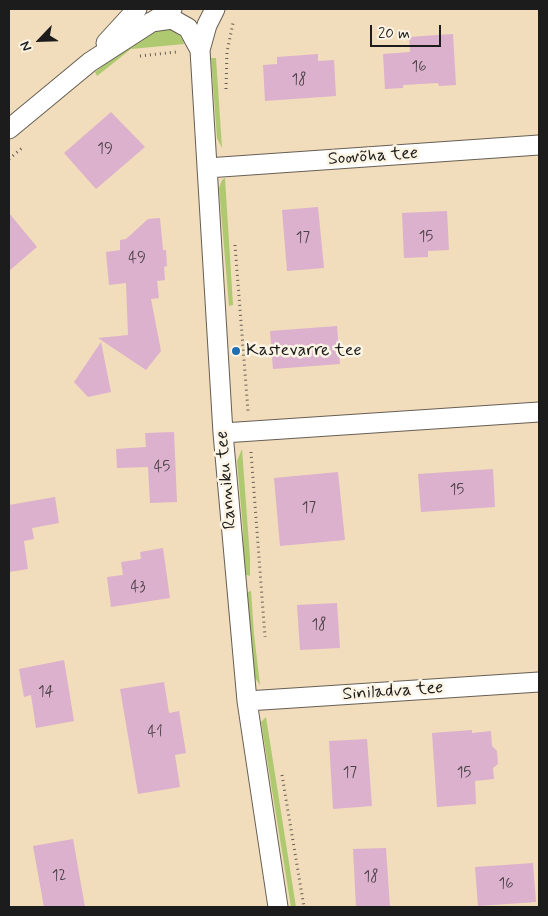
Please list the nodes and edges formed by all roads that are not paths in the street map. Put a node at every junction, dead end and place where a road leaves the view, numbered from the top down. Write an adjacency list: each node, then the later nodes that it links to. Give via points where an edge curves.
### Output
1 (137, 9): 7 (street)
2 (172, 9): 5 (street)
3 (199, 9): 6 (street)
4 (215, 9): 6 (street)
5 (150, 23): 6 (street, via 172,20 188,28); 7 (street)
6 (198, 45): 10 (street, Ranniku tee)
7 (90, 62): 8 (street)
8 (9, 130)
9 (539, 145): 10 (street, Soovõha tee)
10 (207, 168): 12 (street, Ranniku tee)
11 (539, 412): 12 (street)
12 (223, 433): 14 (street, Ranniku tee)
13 (539, 682): 14 (street, Siniladva tee)
14 (247, 701): 15 (street, Ranniku tee)
15 (278, 907)

